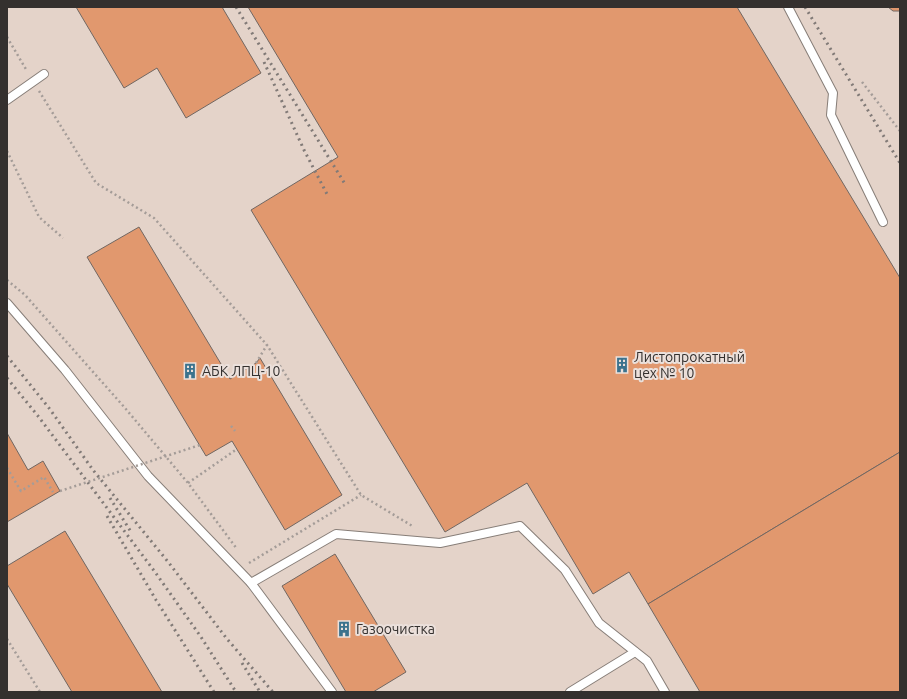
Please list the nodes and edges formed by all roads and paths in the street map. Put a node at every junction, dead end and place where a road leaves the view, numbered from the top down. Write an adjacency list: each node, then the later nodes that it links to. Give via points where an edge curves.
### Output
1 (788, 7): 9 (lane, via 833,93 831,114)
2 (7, 37): 4 (path)
3 (44, 74): 4 (lane)
4 (34, 81): 6 (lane); 13 (path, via 96,183 154,218)
5 (862, 82): 7 (path)
6 (7, 100)
7 (900, 131)
8 (7, 151): 10 (path, via 39,217)
9 (883, 222)
10 (63, 238)
11 (7, 280): 20 (path, via 25,295)
12 (7, 303): 27 (lane, via 65,370 148,476)
13 (267, 345): 14 (path); 23 (path)
14 (256, 363)
15 (231, 426): 16 (path)
16 (235, 431)
17 (200, 445): 21 (path, bridge)
18 (237, 449): 20 (path)
19 (7, 468): 22 (path, via 21,491 44,477)
20 (188, 483): 25 (path)
21 (60, 491)
22 (53, 492)
23 (362, 495): 24 (path); 26 (path)
24 (420, 531)
25 (239, 551)
26 (248, 563)
27 (251, 583): 29 (lane, via 336,534 440,543 520,526 565,570 599,623); 31 (lane)
28 (7, 639): 30 (path)
29 (635, 652): 32 (lane); 33 (lane, via 647,661)
30 (40, 692)
31 (332, 692)
32 (570, 692)
33 (665, 692)

